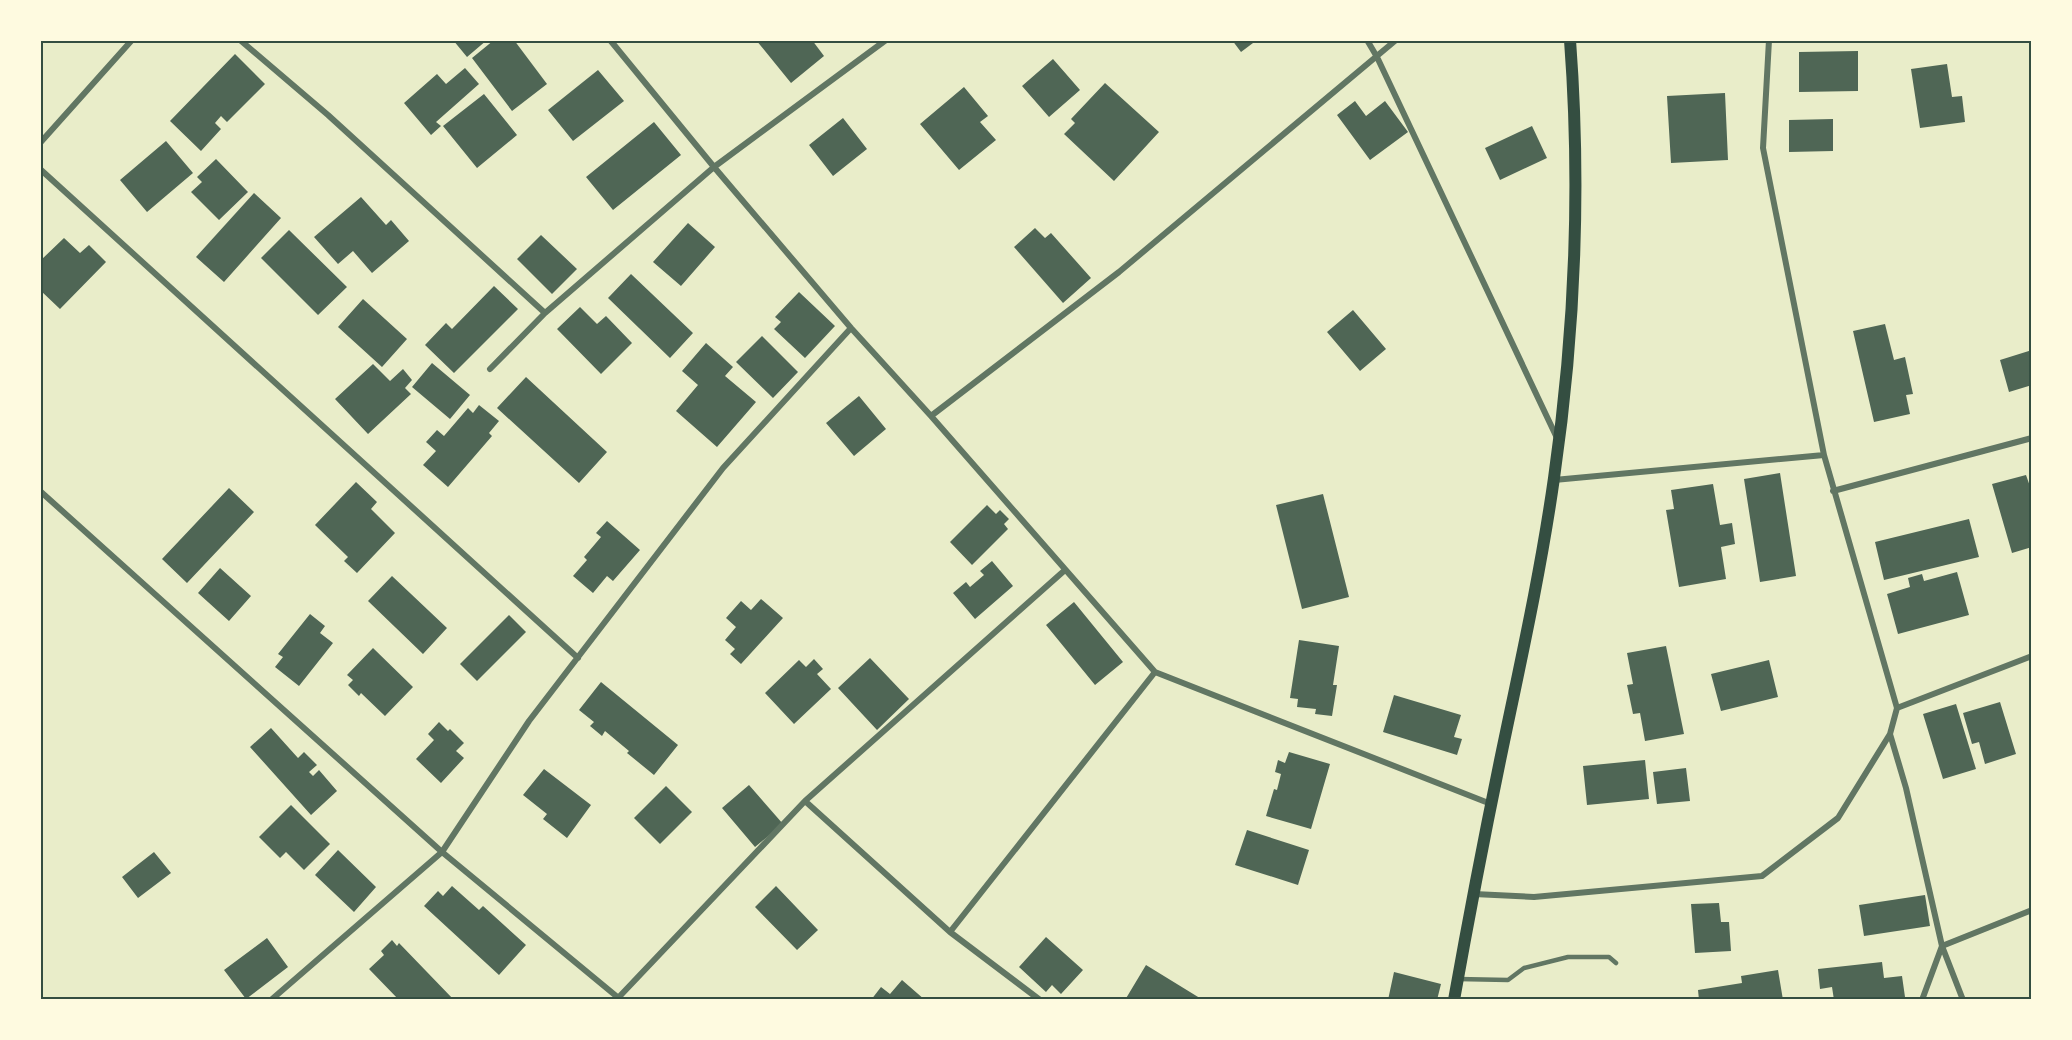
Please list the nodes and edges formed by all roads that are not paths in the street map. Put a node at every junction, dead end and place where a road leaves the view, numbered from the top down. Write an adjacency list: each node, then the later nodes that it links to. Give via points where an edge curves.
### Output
1 (132, 40): 10 (street)
2 (240, 40): 13 (street)
3 (610, 40): 11 (street)
4 (886, 40): 11 (street)
5 (1367, 40): 9 (street)
6 (1396, 40): 9 (street)
7 (1570, 40): 18 (main road, via 1576,150 1574,274)
8 (1769, 40): 19 (street, via 1763,148)
9 (1377, 57): 16 (street, via 1119,272); 18 (street)
10 (40, 143)
11 (714, 167): 13 (street); 14 (street)
12 (40, 169): 25 (street)
13 (545, 313): 15 (street)
14 (851, 328): 16 (street); 25 (street, via 723,468)
15 (490, 369)
16 (931, 416): 23 (street)
17 (2031, 438): 22 (street)
18 (1559, 442): 20 (main road)
19 (1824, 455): 20 (street); 22 (street)
20 (1554, 480): 30 (main road, via 1533,605)
21 (40, 491): 31 (street)
22 (1833, 491): 27 (street)
23 (1065, 570): 26 (street); 29 (street)
24 (2031, 656): 27 (street)
25 (578, 658): 31 (street, via 529,721)
26 (1155, 672): 30 (street); 34 (street)
27 (1897, 708): 28 (street)
28 (1890, 734): 32 (street, via 1838,818 1762,876 1534,897); 35 (street)
29 (805, 801): 34 (street); 38 (street)
30 (1491, 804): 32 (main road)
31 (441, 852): 38 (street); 39 (street)
32 (1473, 894): 37 (main road)
33 (2031, 910): 35 (street)
34 (950, 932): 40 (street)
35 (1941, 946): 42 (street); 43 (street)
36 (1616, 963): 37 (lane, via 1610,957 1568,957 1524,968 1508,980)
37 (1458, 979): 41 (main road)
38 (620, 998)
39 (271, 999)
40 (1040, 999)
41 (1454, 999)
42 (1922, 999)
43 (1963, 999)

